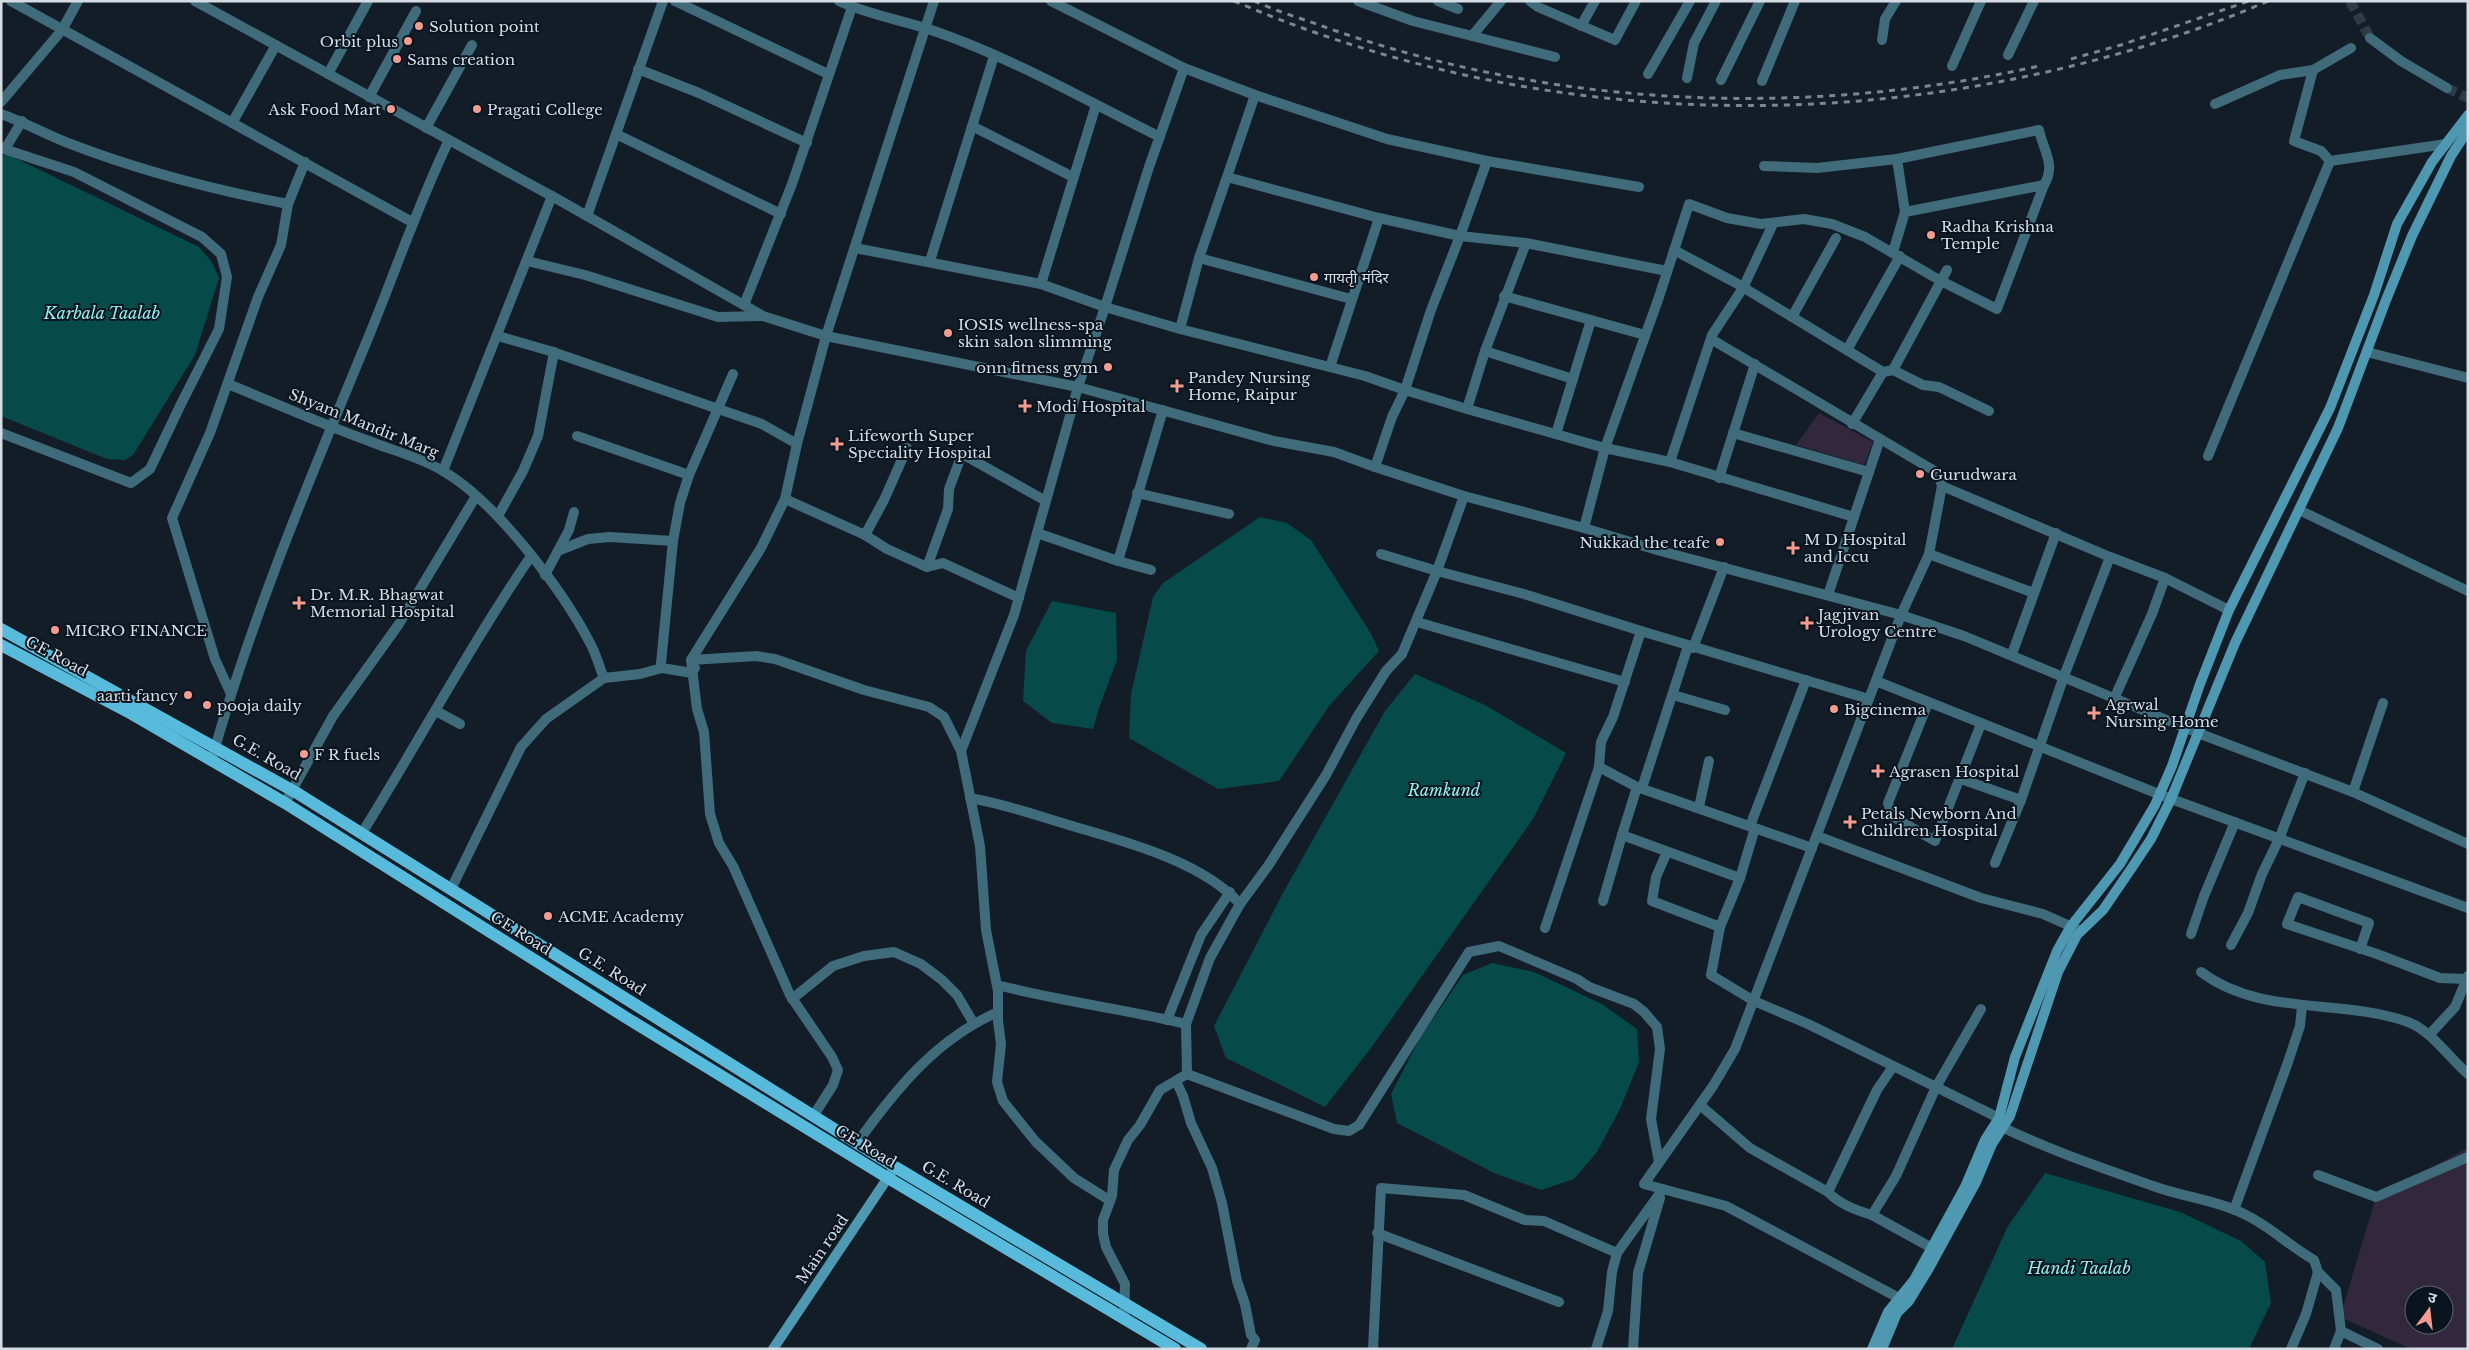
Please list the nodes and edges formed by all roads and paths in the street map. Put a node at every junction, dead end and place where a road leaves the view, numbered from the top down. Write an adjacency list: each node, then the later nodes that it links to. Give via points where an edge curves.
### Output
1 (11, 1): 29 (street)
2 (78, 1): 29 (street)
3 (195, 1): 33 (street)
4 (368, 1): 43 (street)
5 (663, 1): 41 (street)
6 (675, 1): 44 (street)
7 (839, 1): 24 (street)
8 (934, 1): 28 (street)
9 (1051, 1): 40 (street)
10 (1358, 1): 23 (street)
11 (1438, 1): 25 (street)
12 (1501, 1): 30 (street)
13 (1530, 1): 27 (street)
14 (1595, 1): 27 (street)
15 (1636, 1): 27 (street, via 1615,40)
16 (1690, 1): 45 (street)
17 (1716, 1): 46 (street, via 1694,43)
18 (1760, 1): 47 (street)
19 (1795, 1): 48 (street)
20 (1896, 1): 32 (street, via 1885,19)
21 (1981, 1): 39 (street)
22 (2034, 1): 36 (street)
23 (1381, 5): 30 (street, via 1413,21)
24 (852, 7): 28 (street); 44 (street)
25 (1458, 9)
26 (416, 11): 51 (street)
27 (1581, 26)
28 (924, 28): 37 (street); 88 (street)
29 (62, 30): 52 (street); 58 (street)
30 (1472, 36): 38 (street)
31 (2370, 38): 49 (street)
32 (1882, 40)
33 (276, 45): 43 (street); 58 (street)
34 (472, 45): 60 (street)
35 (2352, 48): 42 (street)
36 (2008, 55)
37 (994, 56): 54 (street); 59 (street)
38 (1555, 57)
39 (1952, 66)
40 (1184, 68): 50 (street); 63 (street)
41 (638, 70): 62 (street); 65 (street, via 699,93)
42 (2313, 70): 53 (street, via 2280,75); 70 (street, via 2294,141 2321,151)
43 (328, 74): 51 (street)
44 (828, 74): 65 (street)
45 (1648, 74)
46 (1687, 78)
47 (1721, 80)
48 (1762, 81)
49 (2447, 88)
50 (1255, 95): 69 (street, via 1386,139); 74 (street)
51 (369, 98): 60 (street)
52 (1, 102)
53 (2215, 104)
54 (1096, 105): 63 (street); 73 (street)
55 (1, 114): 57 (street)
56 (2468, 115): 66 (street)
57 (22, 122): 67 (street); 78 (street, via 125,163)
58 (232, 123): 71 (street)
59 (972, 126): 73 (street); 93 (street)
60 (426, 128): 64 (street)
61 (2468, 130): 114 (street, via 2451,156 2412,236)
62 (616, 134): 80 (street); 81 (street)
63 (1160, 136): 102 (street)
64 (449, 140): 77 (street); 83 (street)
65 (806, 143): 80 (street)
66 (2446, 144): 70 (street); 177 (street, via 2415,189 2397,224 2374,295 2330,408)
67 (3, 149): 130 (street, via 74,172 202,237 221,254 227,277 219,329 150,469 131,483)
68 (1897, 159): 72 (street, via 1818,168); 75 (street, via 2039,130 2050,162 2050,174); 79 (street)
69 (1487, 161): 76 (street); 85 (street)
70 (2330, 161): 138 (street)
71 (305, 162): 78 (street); 83 (street)
72 (1764, 166)
73 (1073, 177): 97 (street)
74 (1227, 177): 82 (street); 91 (street)
75 (2044, 186): 79 (street); 96 (street, via 1997,309)
76 (1639, 187)
77 (552, 196): 81 (street); 92 (street)
78 (288, 204): 121 (street, via 281,245 258,297)
79 (1905, 212): 90 (street)
80 (781, 214): 101 (street)
81 (588, 216): 101 (street)
82 (1379, 218): 85 (street); 100 (street)
83 (412, 222): 129 (street)
84 (1773, 224): 89 (street, via 1727,218 1690,204); 90 (street, via 1804,219 1832,224); 98 (street)
85 (1460, 236): 87 (street); 123 (street)
86 (1836, 238): 104 (street)
87 (1526, 243): 95 (street); 99 (street)
88 (855, 248): 93 (street); 109 (street)
89 (1674, 250): 95 (street); 98 (street)
90 (1897, 254): 96 (street); 111 (street)
91 (1199, 258): 100 (street); 106 (street)
92 (528, 261): 103 (street, via 585,275 718,317); 108 (street)
93 (930, 261): 97 (street)
94 (1947, 270): 96 (street)
95 (1668, 272): 107 (street)
96 (1941, 281): 117 (street)
97 (1041, 284): 102 (street)
98 (1743, 288): 104 (street); 110 (street)
99 (1504, 296): 105 (street); 112 (street)
100 (1351, 299): 116 (street)
101 (744, 305): 103 (street)
102 (1105, 307): 106 (street); 122 (street)
103 (763, 316): 109 (street)
104 (1792, 317): 111 (street)
105 (1591, 320): 107 (street); 119 (street)
106 (1180, 329): 116 (street)
107 (1645, 335): 137 (street)
108 (498, 336): 113 (street); 141 (street)
109 (826, 336): 122 (street); 135 (street)
110 (1711, 339): 115 (street); 139 (street)
111 (1847, 350): 117 (street)
112 (1485, 351): 119 (street); 125 (street)
113 (554, 352): 124 (street); 154 (street, via 538,436)
114 (2367, 352): 120 (street); 151 (street, via 2338,428)
115 (1754, 364): 128 (street); 131 (street)
116 (1330, 367): 123 (street)
117 (1888, 371): 127 (street, via 1923,385 1939,387); 128 (street)
118 (733, 374): 124 (street)
119 (1573, 378): 132 (street)
120 (2468, 378)
121 (228, 384): 129 (street, Shyam Mandir Marg); 194 (street, via 172,518)
122 (1078, 386): 126 (street); 150 (street)
123 (1405, 390): 125 (street); 140 (street)
124 (718, 409): 135 (street, via 762,424); 143 (street)
125 (1467, 409): 132 (street)
126 (1163, 410): 140 (street, via 1274,440 1334,452); 146 (street)
127 (1989, 411)
128 (1852, 424): 134 (street)
129 (332, 426): 141 (street, Shyam Mandir Marg); 194 (street, via 262,600)
130 (1, 433)
131 (1733, 433): 142 (street); 144 (street)
132 (1556, 434): 137 (street)
133 (577, 436): 143 (street)
134 (1880, 439): 142 (street); 145 (street, via 1938,473)
135 (797, 444): 149 (street)
136 (907, 448): 159 (street)
137 (1605, 448): 139 (street); 156 (street)
138 (2208, 456)
139 (1670, 462): 144 (street)
140 (1375, 467): 148 (street)
141 (443, 471): 147 (street, Shyam Mandir Marg)
142 (1869, 472): 155 (street)
143 (689, 475): 160 (street)
144 (1719, 478): 155 (street)
145 (1942, 486): 158 (street); 163 (street)
146 (1137, 492): 153 (street); 166 (street)
147 (476, 496): 154 (street, Shyam Mandir Marg); 215 (street, via 399,624 333,716)
148 (1464, 496): 156 (street); 170 (street)
149 (785, 499): 159 (street); 186 (street, via 761,548)
150 (1046, 502): 157 (street); 168 (street, via 962,454 949,489 948,509)
151 (2299, 510): 173 (street); 205 (street, via 2235,643)
152 (574, 512): 161 (street)
153 (1229, 514)
154 (498, 516): 164 (street, Shyam Mandir Marg)
155 (1854, 517): 175 (street)
156 (1584, 528): 167 (street)
157 (1037, 533): 166 (street); 176 (street)
158 (2056, 533): 165 (street); 174 (street)
159 (865, 535): 168 (street)
160 (673, 541): 161 (street, via 610,537 588,539); 187 (street)
161 (560, 550): 171 (street)
162 (1382, 554): 170 (street)
163 (1929, 554): 174 (street); 178 (street)
164 (531, 556): 171 (street, Shyam Mandir Marg); 201 (street, via 490,616)
165 (2110, 557): 172 (street); 189 (street)
166 (1118, 561): 169 (street)
167 (1724, 567): 175 (street); 183 (street)
168 (927, 568): 176 (street, via 943,563)
169 (1151, 570)
170 (1437, 571): 179 (street); 181 (street)
171 (545, 575): 190 (street, Shyam Mandir Marg, via 591,644)
172 (2165, 578): 177 (street); 197 (street)
173 (2468, 592)
174 (2034, 593): 184 (street)
175 (1828, 595): 178 (street)
176 (1019, 598): 208 (street)
177 (2229, 610): 204 (street)
178 (1902, 614): 184 (street); 192 (street)
179 (1417, 622): 193 (street); 237 (street, via 1402,654 1386,671 1326,775)
180 (1, 629): 206 (main road, G.E. Road)
181 (1641, 631): 183 (street); 193 (street)
182 (1, 645): 210 (main road, GE Road, via 132,714)
183 (1690, 647): 191 (street); 195 (street)
184 (2012, 654): 189 (street)
185 (702, 659): 186 (street); 188 (street); 208 (street, via 756,656 775,659 864,690 929,707 944,717)
186 (691, 660): 188 (street)
187 (661, 663)
188 (692, 672): 190 (street, via 662,668); 249 (street, via 704,732 710,814 714,828)
189 (2064, 676): 197 (street); 207 (street)
190 (604, 678): 234 (street, via 546,719 520,747)
191 (1806, 680): 196 (street); 224 (street)
192 (1876, 681): 196 (street); 198 (street)
193 (1625, 682): 211 (street, via 1601,742)
194 (230, 694): 206 (street)
195 (1673, 695): 200 (street); 214 (street)
196 (1869, 699): 227 (street)
197 (2114, 699): 204 (street)
198 (1928, 703): 203 (street); 213 (street, via 1888,803 1892,816 1935,841)
199 (2384, 703): 216 (street)
200 (1725, 710)
201 (436, 711): 202 (street); 225 (street)
202 (460, 724)
203 (1981, 724): 207 (street); 213 (street)
204 (2185, 727): 205 (street); 217 (street)
205 (2198, 733): 212 (street); 219 (street)
206 (216, 746): 210 (street); 215 (main road, G.E. Road)
207 (2039, 747): 217 (street); 220 (street)
208 (961, 751): 218 (street)
209 (1710, 760): 222 (street)
210 (212, 761): 221 (main road, GE Road)
211 (1599, 767): 214 (street); 241 (street)
212 (2305, 773): 216 (street); 228 (street)
213 (1961, 779): 220 (street)
214 (1640, 788): 222 (street); 226 (street)
215 (293, 790): 221 (street); 225 (main road, G.E. Road)
216 (2353, 792): 229 (street)
217 (2160, 794): 219 (street); 240 (street, via 2120,864)
218 (970, 798): 235 (street, via 1006,804 1142,847); 248 (street, via 980,846 986,930)
219 (2171, 799): 223 (street); 242 (street, via 2131,869 2103,910)
220 (2021, 800): 232 (street)
221 (284, 803): 272 (main road, GE Road, via 622,1016)
222 (1699, 807): 224 (street)
223 (2235, 822): 228 (street); 243 (street)
224 (1752, 827): 230 (street); 233 (street)
225 (362, 833): 234 (main road, G.E. Road)
226 (1622, 835): 231 (street); 236 (street)
227 (1816, 836): 230 (street); 240 (street, via 1981,898 2043,914)
228 (2279, 839): 238 (street); 244 (street, via 2248,913)
229 (2468, 844)
230 (1812, 848): 250 (street)
231 (1667, 852): 233 (street); 239 (street, via 1656,877 1652,901)
232 (1995, 863)
233 (1740, 878): 239 (street)
234 (451, 889): 264 (main road, G.E. Road)
235 (1230, 892): 237 (street); 254 (street, via 1202,935)
236 (1602, 901)
237 (1240, 904): 256 (street, via 1210,958)
238 (2468, 908)
239 (1720, 926): 250 (street, via 1711,975)
240 (2071, 926): 242 (street); 265 (street, via 2057,951 2015,1057)
241 (1545, 928)
242 (2081, 931): 266 (street, via 2058,972)
243 (2192, 934)
244 (2230, 945)
245 (2360, 949): 245 (street, via 2369,923 2298,897 2287,924); 247 (street, via 2440,978)
246 (2202, 972): 251 (street, via 2216,983 2237,991)
247 (2467, 978): 257 (street, via 2455,1007)
248 (997, 985): 253 (street); 254 (street)
249 (792, 999): 255 (street, via 834,966 864,956 894,952 921,964 942,980 957,995); 264 (street, via 838,1070 833,1085)
250 (1754, 1001): 258 (street, via 1808,1024); 263 (street, via 1735,1049)
251 (2302, 1006): 257 (street, via 2375,1014 2408,1022); 276 (street, via 2300,1026 2287,1065)
252 (1981, 1010): 262 (street)
253 (998, 1012): 255 (street); 275 (street, via 1002,1044 997,1082 1003,1102 1035,1141 1074,1178)
254 (1167, 1020): 256 (street)
255 (974, 1024): 267 (street, via 929,1055)
256 (1186, 1024): 259 (street)
257 (2430, 1034): 260 (street)
258 (1892, 1068): 262 (street); 274 (street)
259 (1188, 1074): 261 (street); 269 (street, via 1334,1129 1349,1130 1359,1125 1469,952 1499,946 1634,1004 1657,1027 1660,1049 1651,1119)
260 (2468, 1074)
261 (1176, 1081): 275 (street, via 1160,1090 1128,1140 1114,1170); 290 (street, via 1212,1168 1222,1203 1237,1281 1255,1340)
262 (1936, 1087): 265 (street); 277 (street, via 1896,1176)
263 (1700, 1105): 269 (street); 274 (street, via 1750,1148)
264 (814, 1115): 267 (main road, G.E. Road)
265 (1999, 1118): 266 (street); 279 (street, via 1984,1140 1965,1187)
266 (2004, 1128): 276 (street, via 2053,1151 2153,1187); 282 (street, via 1992,1144 1976,1182)
267 (857, 1143): 270 (main road, G.E. Road)
268 (2468, 1157): 271 (street, via 2376,1198)
269 (1659, 1162): 273 (street, via 1644,1184)
270 (895, 1167): 272 (street, Main road); 284 (main road, G.E. Road)
271 (2318, 1175)
272 (888, 1178): 285 (main road, GE Road); 287 (street, Main road)
273 (1663, 1189): 280 (street); 282 (street, via 1726,1206); 293 (street, via 1638,1273)
274 (1828, 1192): 277 (street)
275 (1109, 1200): 284 (street, via 1103,1234 1125,1284)
276 (2234, 1210): 281 (street, via 2271,1228 2292,1248 2314,1260)
277 (1872, 1215): 279 (street)
278 (1378, 1233): 280 (street, via 1381,1188 1464,1195 1524,1220 1544,1221); 283 (street); 291 (street)
279 (1932, 1248): 282 (street)
280 (1616, 1253): 292 (street, via 1608,1311)
281 (2318, 1272): 286 (street, via 2336,1290); 296 (street)
282 (1904, 1300): 294 (street, via 1888,1312); 295 (street)
283 (1559, 1302)
284 (1126, 1304): 285 (street); 289 (main road, G.E. Road)
285 (1124, 1319): 288 (main road, GE Road)
286 (2341, 1330): 297 (street); 298 (street)
287 (773, 1349)
288 (1174, 1349)
289 (1201, 1349)
290 (1251, 1349)
291 (1373, 1349)
292 (1596, 1349)
293 (1633, 1349)
294 (1872, 1349)
295 (1882, 1349)
296 (2292, 1349)
297 (2334, 1349)
298 (2378, 1349)

